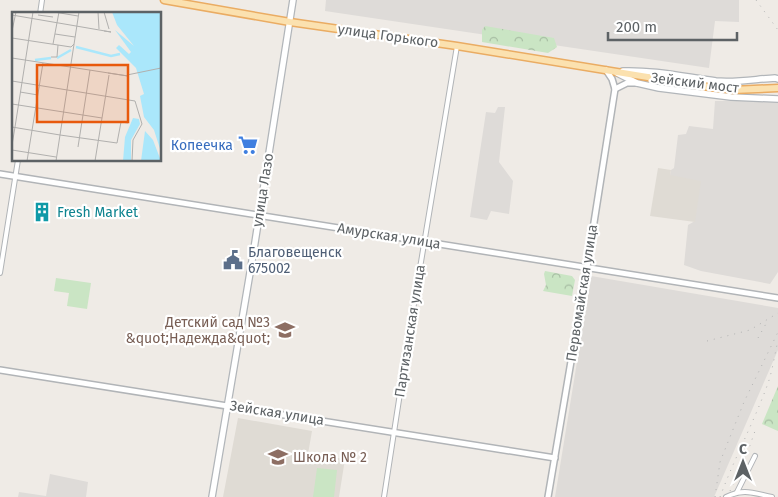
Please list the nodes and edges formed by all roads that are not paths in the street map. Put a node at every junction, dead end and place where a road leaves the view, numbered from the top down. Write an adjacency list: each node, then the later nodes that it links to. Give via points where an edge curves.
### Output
1 (164, 0): 3 (main road, улица Горького)
2 (293, 0): 3 (main road, улица Лазо)
3 (290, 22): 4 (main road, улица Горького); 14 (main road, улица Лазо)
4 (457, 46): 5 (main road, улица Горького); 15 (street, Партизанская улица)
5 (610, 71): 6 (main road, улица Горького, via 645,70 732,82); 7 (main road, улица Горького); 8 (street); 9 (main road, Зейский мост, via 733,90)
6 (778, 79)
7 (637, 84): 8 (street); 10 (main road, улица Горького)
8 (615, 88): 17 (street, Первомайская улица)
9 (778, 88)
10 (778, 100)
11 (18, 161): 13 (street)
12 (0, 174): 13 (street, Амурская улица)
13 (15, 177): 14 (street, Амурская улица); 16 (street)
14 (259, 216): 15 (street, Амурская улица); 21 (main road, улица Лазо)
15 (424, 242): 17 (street, Амурская улица); 22 (street, Партизанская улица)
16 (1, 257): 18 (street)
17 (587, 267): 19 (street, Амурская улица); 24 (street, Первомайская улица)
18 (0, 273)
19 (778, 298)
20 (0, 370): 21 (street, Зейская улица)
21 (227, 405): 22 (street, Зейская улица); 26 (main road, улица Лазо)
22 (393, 433): 24 (street, Зейская улица); 27 (street, Партизанская улица)
23 (755, 456): 25 (street)
24 (555, 458): 28 (street, Первомайская улица)
25 (737, 492): 29 (street); 30 (street)
26 (212, 497)
27 (384, 497)
28 (548, 497)
29 (726, 497)
30 (772, 497)

